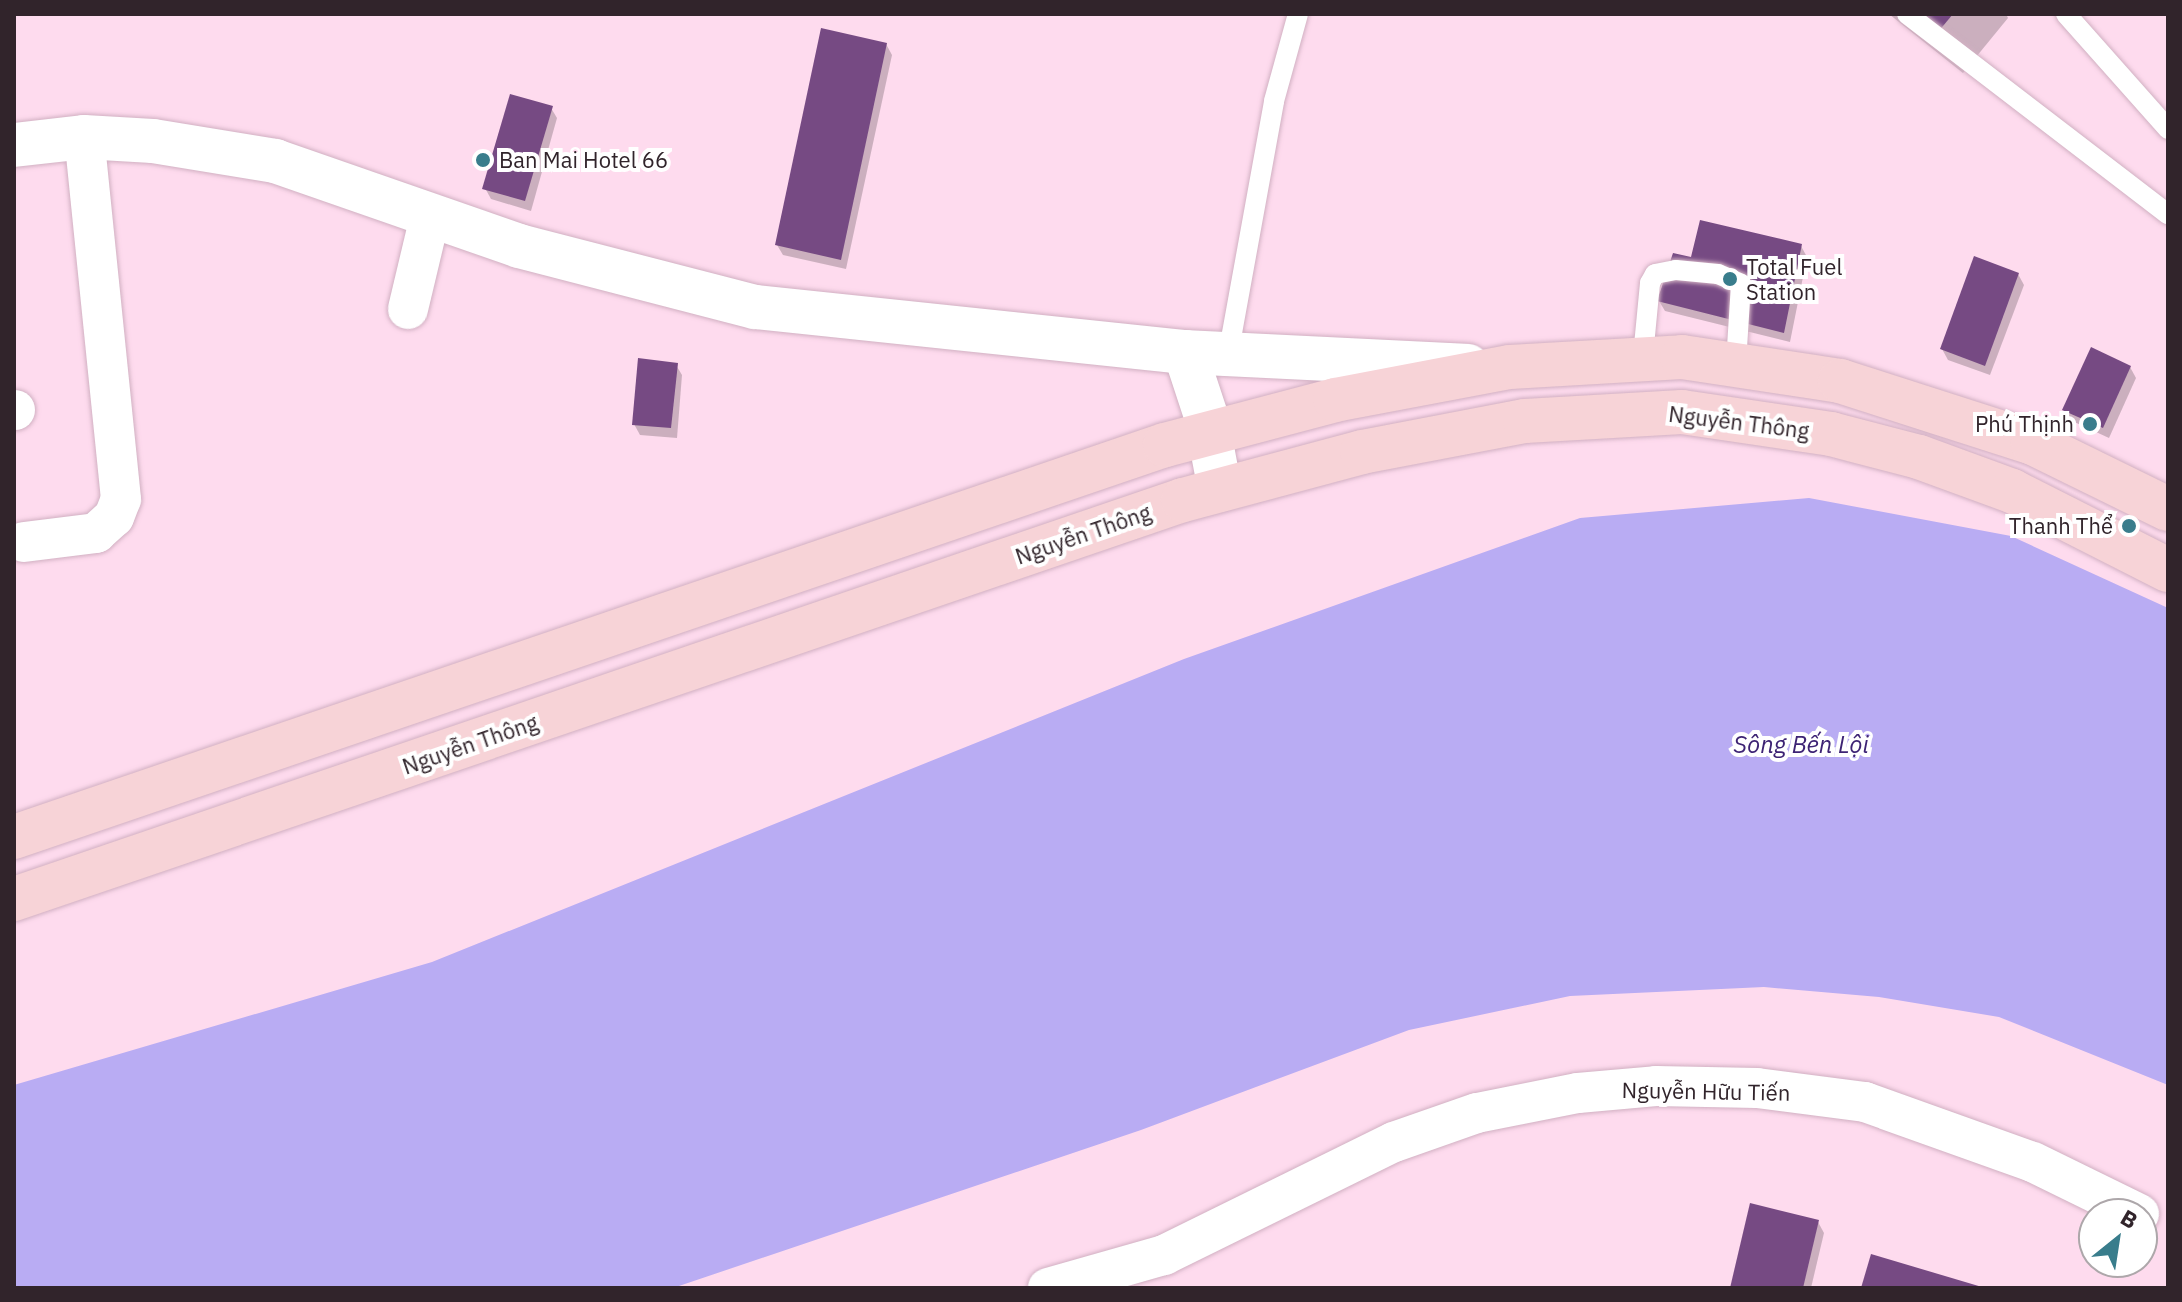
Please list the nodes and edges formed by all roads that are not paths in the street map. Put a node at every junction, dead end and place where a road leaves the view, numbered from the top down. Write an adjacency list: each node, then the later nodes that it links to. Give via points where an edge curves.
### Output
1 (1298, 14): 11 (lane, via 1274,101)
2 (1907, 14): 7 (lane)
3 (2066, 14): 4 (lane)
4 (2168, 129)
5 (84, 137): 6 (street); 8 (street, via 188,143 275,161); 18 (street, via 121,499 114,517 96,533)
6 (14, 145)
7 (2168, 214)
8 (430, 217): 9 (street); 10 (street, via 627,277 755,307)
9 (408, 309)
10 (1185, 352): 11 (street); 15 (street)
11 (1228, 355): 14 (street)
12 (1643, 356): 13 (main road); 13 (lane, via 1650,283 1655,274 1676,270 1718,274 1741,284); 14 (main road)
13 (1736, 363): 17 (main road, via 1840,381 1935,408 2033,443)
14 (1510, 367): 15 (main road, via 1349,397)
15 (1210, 431): 16 (street); 20 (main road)
16 (1220, 490): 19 (main road, Nguyễn Thông, via 1449,433 1604,412 1682,412 1831,434 1919,457 2012,491); 21 (main road, Nguyễn Thông)
17 (2168, 509)
18 (24, 542)
19 (2168, 570)
20 (14, 837)
21 (14, 899)
22 (2106, 1198): 23 (street, Nguyễn Hữu Tiến, via 2033,1162 1865,1102 1757,1088 1656,1086 1578,1093 1477,1113 1394,1142)
23 (1165, 1271): 24 (street, Nguyễn Hữu Tiến)
24 (1048, 1288)

